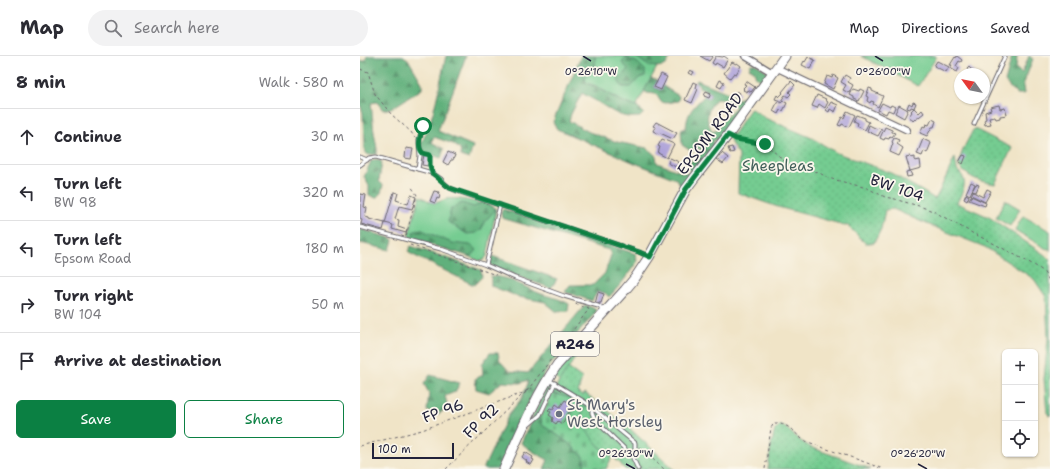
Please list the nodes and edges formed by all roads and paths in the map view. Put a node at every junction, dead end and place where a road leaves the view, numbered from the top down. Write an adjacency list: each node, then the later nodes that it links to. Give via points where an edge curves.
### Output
1 (745, 56): 5 (street)
2 (785, 56): 5 (main road, EPSOM ROAD / A246)
3 (1005, 56): 7 (lane)
4 (360, 69): 10 (path, via 368,72 375,94 391,114 411,132)
5 (775, 71): 8 (street); 9 (main road, EPSOM ROAD / A246)
6 (425, 121): 10 (lane, via 419,140)
7 (974, 124)
8 (907, 130)
9 (728, 135): 21 (main road, EPSOM ROAD / A246, via 686,189); 24 (path, BW 104, via 765,144 793,168 805,168 828,178 867,188 885,197 933,211 1034,265 1043,271)
10 (420, 148): 14 (lane); 15 (path, via 423,153 430,155)
11 (360, 157): 12 (lane)
12 (367, 160): 13 (lane); 14 (lane, via 376,157)
13 (360, 165)
14 (418, 169): 15 (lane)
15 (432, 173): 17 (lane, via 450,188)
16 (411, 186): 19 (path, via 417,195)
17 (500, 205): 21 (lane); 22 (lane)
18 (360, 227): 22 (lane, via 441,249)
19 (406, 236)
20 (405, 244): 23 (path)
21 (650, 257): 26 (main road, EPSOM ROAD / A246, via 629,286)
22 (486, 265): 26 (lane, via 564,296 598,306)
23 (500, 276)
24 (1050, 282)
25 (574, 304): 29 (path, via 589,309)
26 (605, 312): 27 (main road, EPSOM ROAD / A246, via 557,365)
27 (551, 381): 30 (lane); 35 (main road, EPSOM ROAD / A246)
28 (531, 388): 29 (path, FP 96)
29 (528, 390): 32 (path, FP 96, via 422,430); 34 (path, FP 92)
30 (592, 407): 31 (lane); 33 (lane, via 595,420)
31 (635, 443): 33 (lane); 37 (path)
32 (360, 446)
33 (632, 456): 36 (lane)
34 (446, 469)
35 (504, 469)
36 (638, 469)
37 (664, 469)
38 (766, 469): 39 (path, via 771,428 774,423 781,423 803,440)
39 (883, 469)

